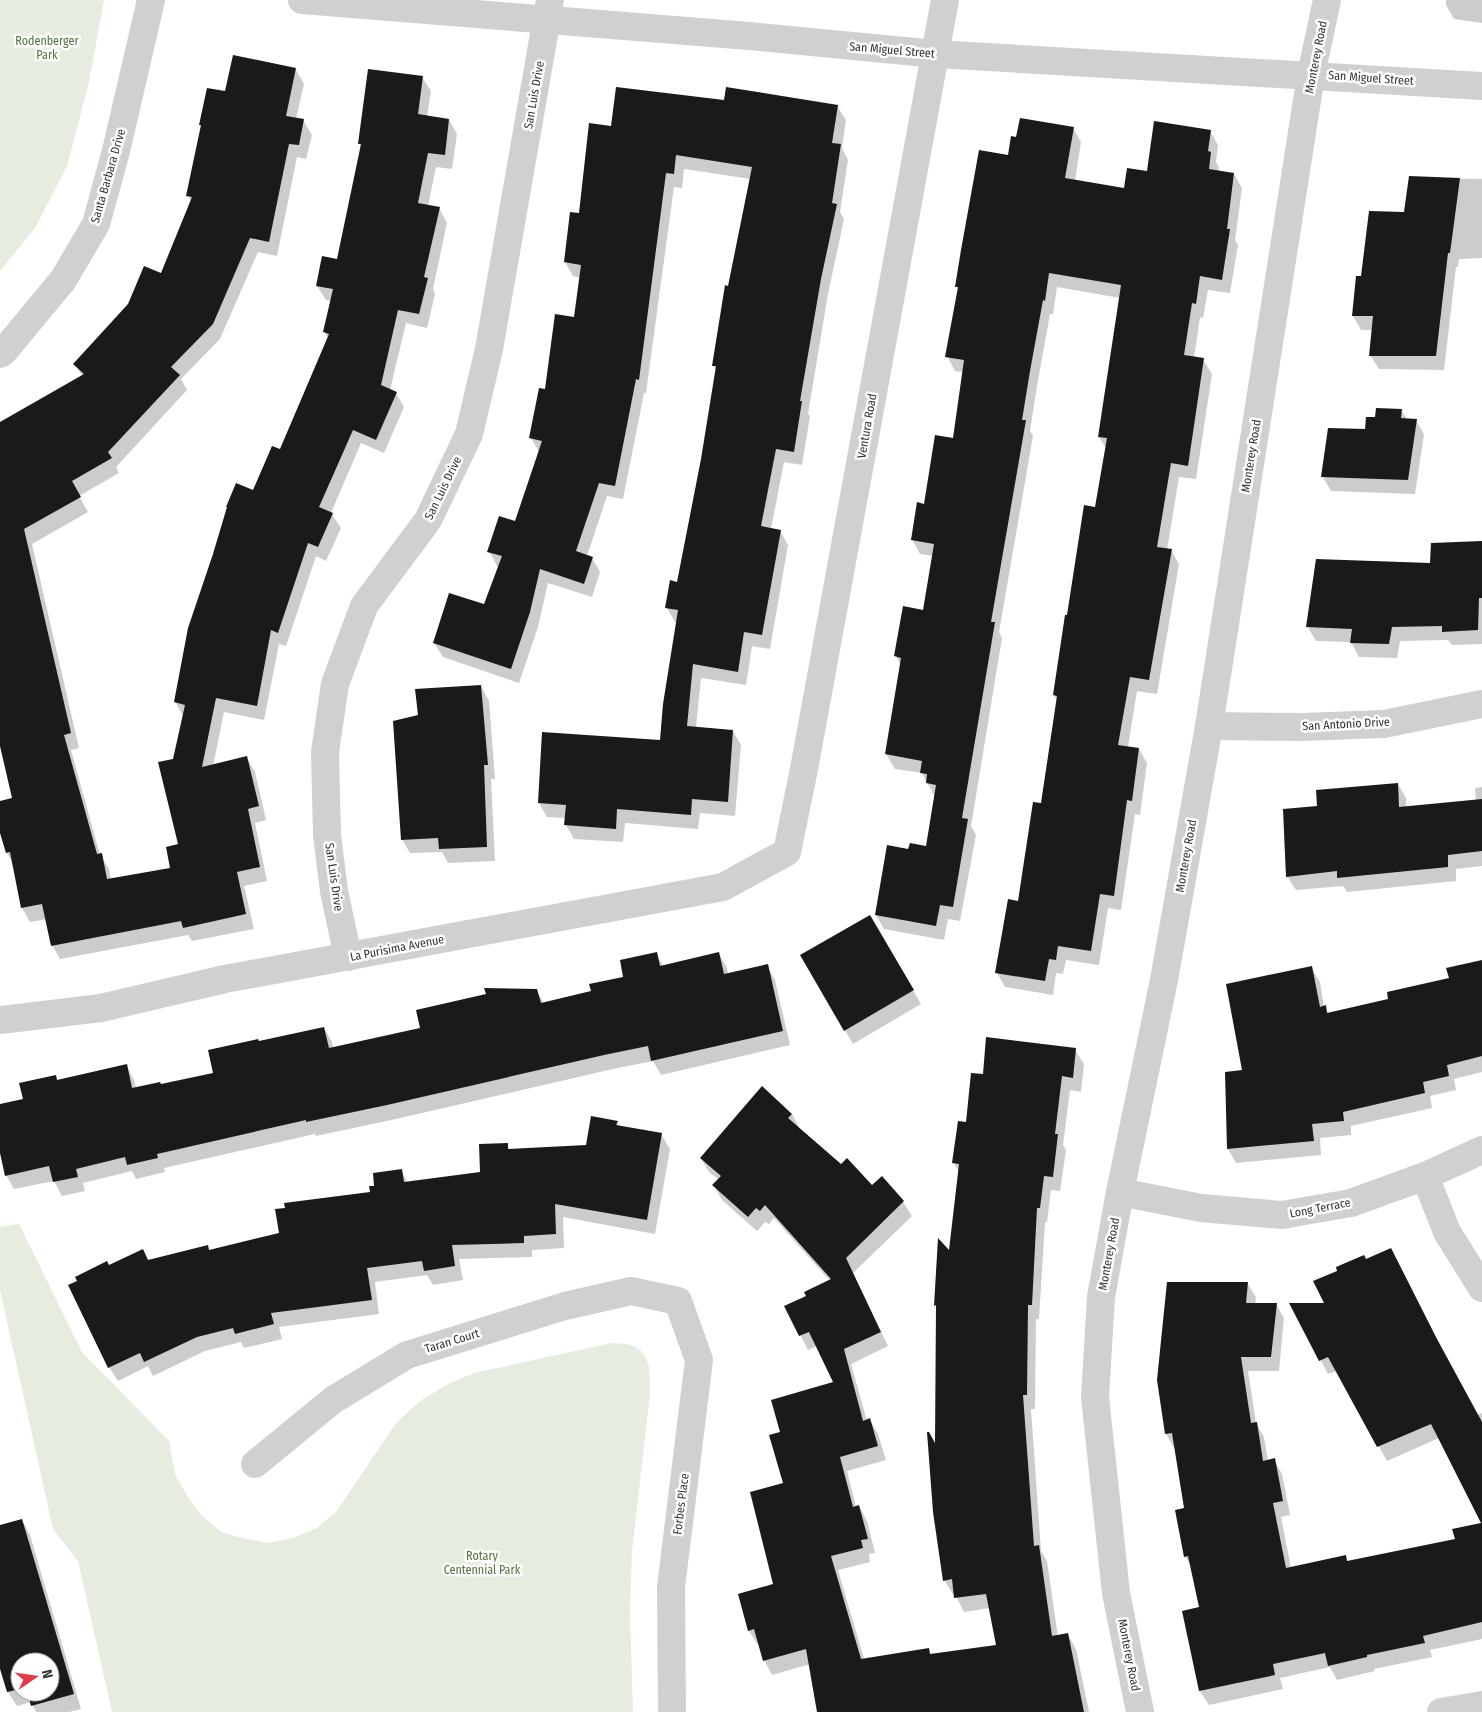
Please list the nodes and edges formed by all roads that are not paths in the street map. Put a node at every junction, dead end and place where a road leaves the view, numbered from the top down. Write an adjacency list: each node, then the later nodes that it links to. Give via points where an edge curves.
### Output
1 (151, 0): 9 (street, Santa Barbara Drive, via 96,224 63,280)
2 (302, 0): 5 (street, San Miguel Street)
3 (945, 0): 6 (street, Ventura Road)
4 (1327, 0): 7 (street, Monterey Road)
5 (549, 10): 6 (street, San Miguel Street, via 749,36); 13 (street, San Luis Drive, via 489,349 469,434 428,520 364,606 335,684 325,752 327,834 334,891)
6 (936, 54): 7 (street, San Miguel Street); 12 (street, Ventura Road)
7 (1311, 75): 8 (street, San Miguel Street); 11 (street, Monterey Road)
8 (1482, 86)
9 (0, 354)
10 (1482, 704): 11 (street, San Antonio Drive, via 1384,724)
11 (1209, 726): 17 (street, Monterey Road, via 1164,980)
12 (787, 852): 13 (street, La Purisima Avenue, via 723,887)
13 (348, 957): 14 (street, La Purisima Avenue, via 225,979 100,1008)
14 (0, 1020)
15 (1482, 1150): 16 (street, Long Terrace)
16 (1425, 1176): 17 (street, Long Terrace, via 1350,1203 1282,1215 1201,1208); 18 (street, via 1448,1232)
17 (1120, 1192): 23 (street, Monterey Road, via 1101,1297 1095,1397 1116,1593)
18 (1482, 1288)
19 (678, 1301): 20 (street, Taran Court, via 631,1291 565,1306 406,1355 333,1400); 22 (street, Forbes Place, via 699,1360 671,1586)
20 (255, 1464)
21 (1482, 1704): 24 (street)
22 (672, 1712)
23 (1140, 1712)
24 (1441, 1712)

